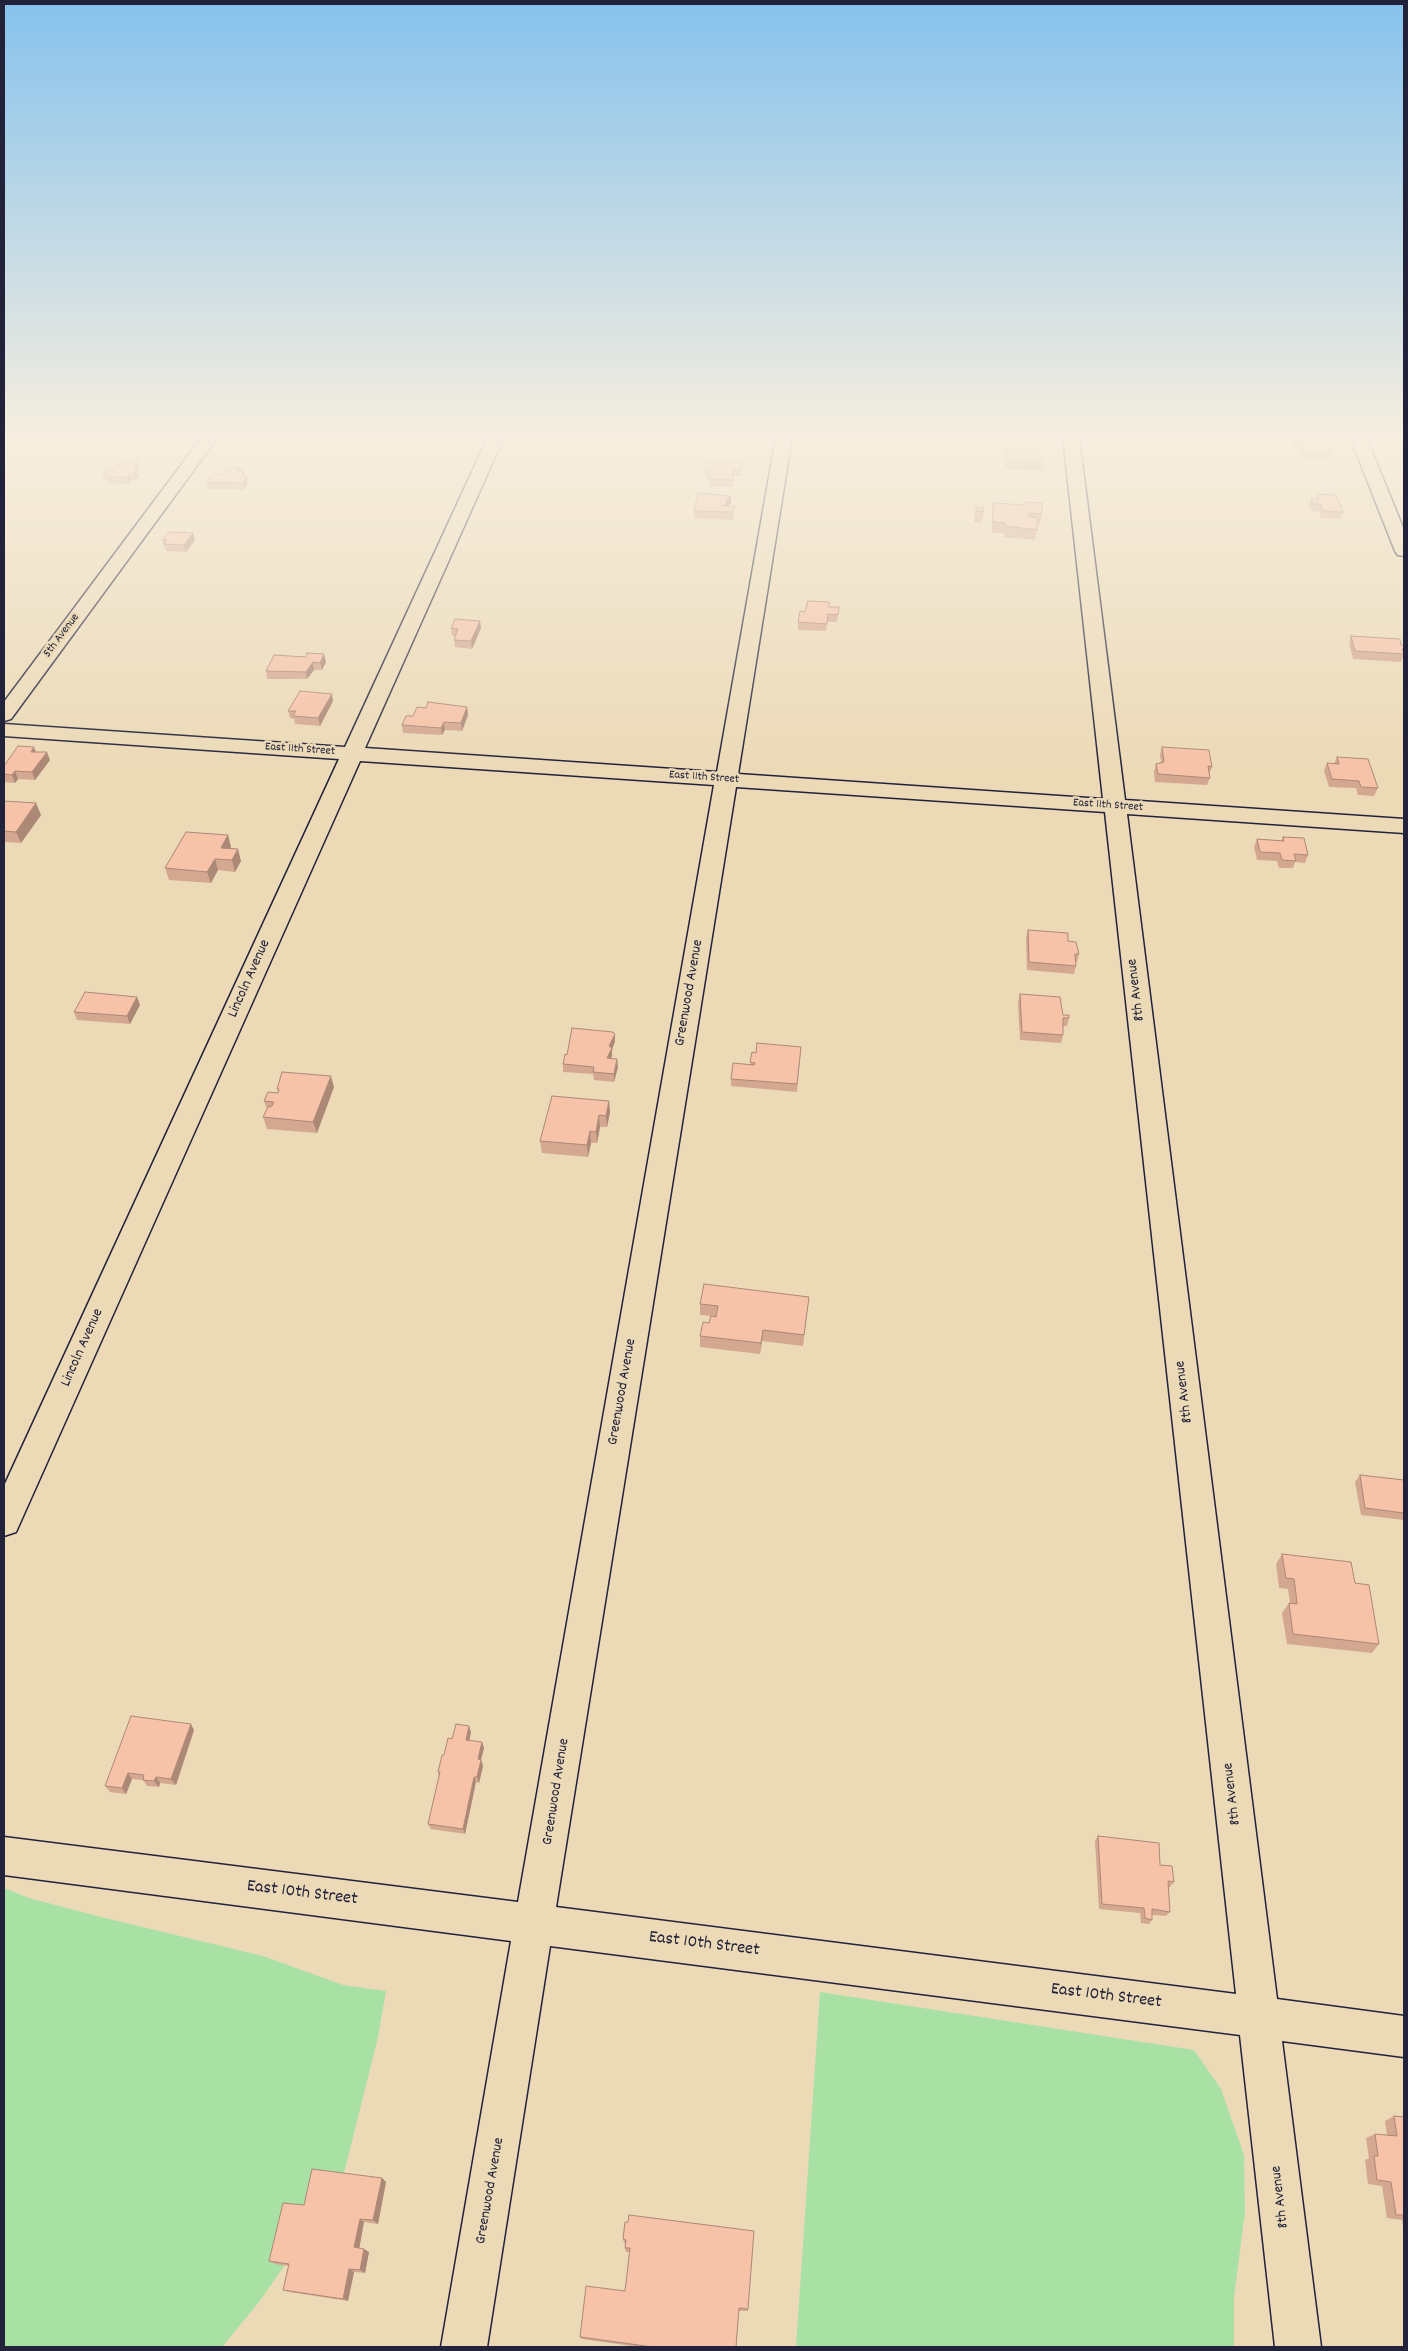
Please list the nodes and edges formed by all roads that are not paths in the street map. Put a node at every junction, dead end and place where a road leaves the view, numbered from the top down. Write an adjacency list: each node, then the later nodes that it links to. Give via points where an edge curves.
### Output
1 (129, 547): 5 (street, 5th Avenue)
2 (447, 547): 7 (street, Lincoln Avenue)
3 (765, 547): 8 (street, Greenwood Avenue)
4 (1084, 547): 9 (street, 8th Avenue)
5 (4, 715)
6 (4, 730): 7 (street, East 11th Street)
7 (353, 754): 8 (street, East 11th Street); 11 (street, Lincoln Avenue)
8 (726, 779): 9 (street, East 11th Street); 13 (street, Greenwood Avenue)
9 (1115, 806): 10 (street, East 11th Street); 14 (street, 8th Avenue)
10 (1404, 826)
11 (4, 1521)
12 (4, 1856): 13 (street, East 10th Street)
13 (536, 1924): 14 (street, East 10th Street); 16 (street, Greenwood Avenue)
14 (1259, 2017): 15 (street, East 10th Street); 17 (street, 8th Avenue)
15 (1404, 2036)
16 (464, 2347)
17 (1298, 2347)

